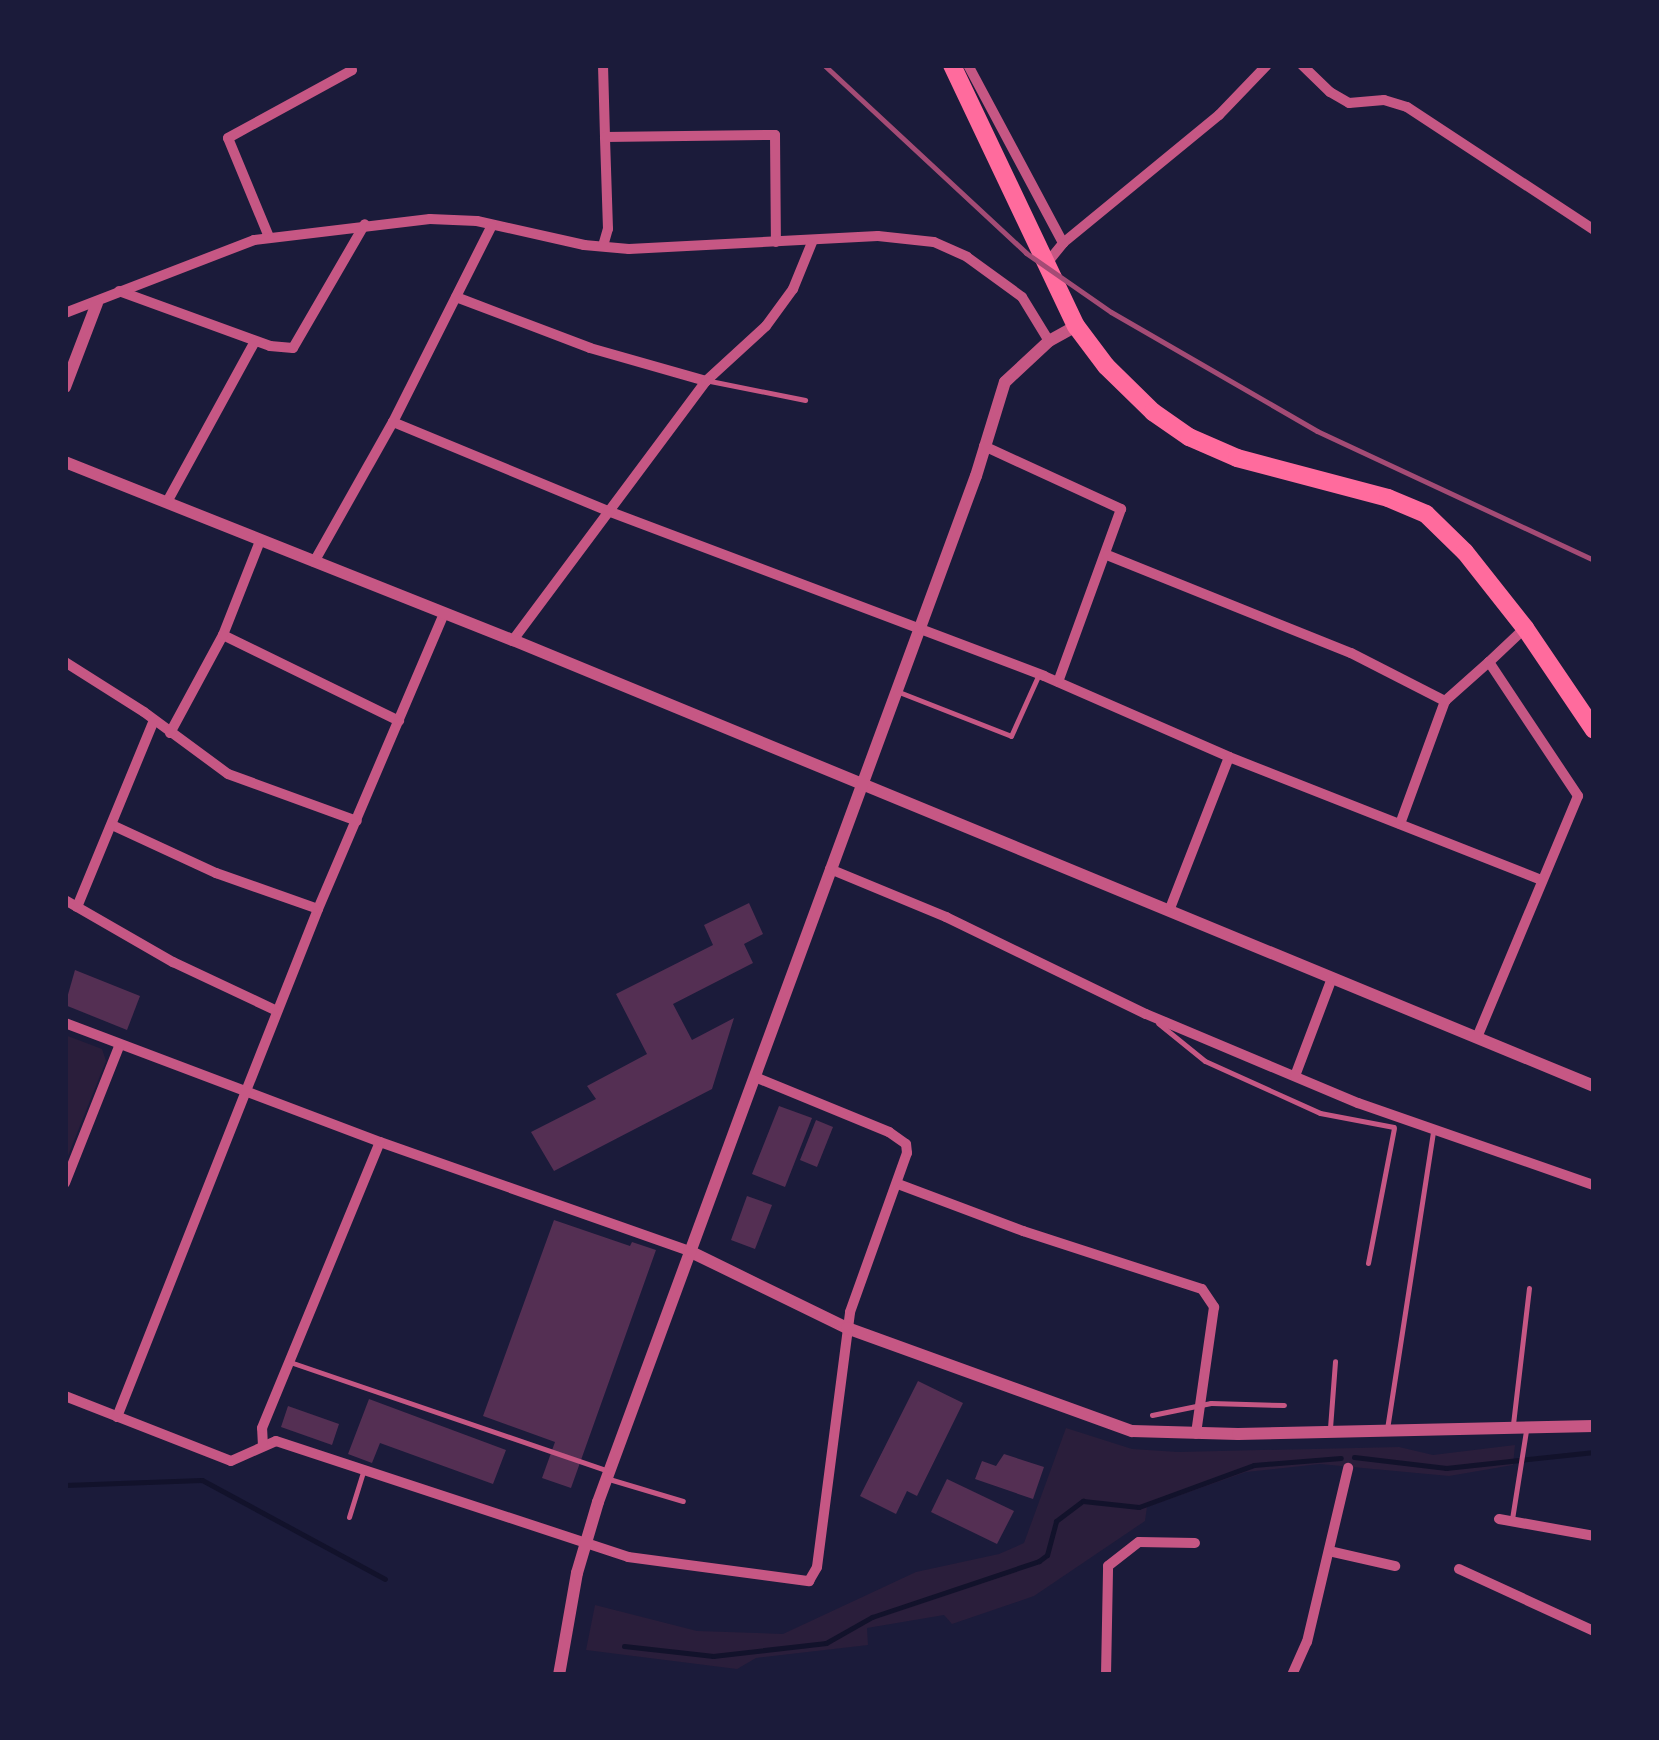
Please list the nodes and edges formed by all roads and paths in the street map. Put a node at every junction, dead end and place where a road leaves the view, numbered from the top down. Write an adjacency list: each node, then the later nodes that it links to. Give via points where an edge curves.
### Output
1 (350, 65): 11 (street, via 352,70 228,138)
2 (603, 65): 7 (street)
3 (952, 65): 16 (highway)
4 (968, 65): 14 (street)
5 (1267, 65): 14 (street, via 1219,115)
6 (1302, 65): 10 (street, via 1350,103 1406,106)
7 (605, 137): 13 (street, via 775,135); 15 (street)
8 (364, 224): 9 (street, via 430,218); 11 (street); 22 (street, via 293,348)
9 (492, 226): 15 (street); 18 (street)
10 (1594, 230)
11 (269, 237): 17 (street)
12 (813, 240): 13 (street); 23 (street, via 878,236 934,242 967,256 1022,297); 24 (street, via 793,289 766,326)
13 (776, 242): 15 (street)
14 (1063, 243): 16 (street)
15 (603, 246)
16 (1047, 262): 21 (highway)
17 (120, 291): 19 (street); 22 (street)
18 (456, 297): 24 (street, via 590,348); 27 (street)
19 (97, 303): 20 (street); 25 (street)
20 (65, 313)
21 (1076, 326): 23 (street); 37 (highway, via 1106,366 1189,437 1236,458 1426,514)
22 (255, 341): 30 (street)
23 (1049, 341): 28 (street, via 1006,382)
24 (706, 380): 26 (lane); 31 (street)
25 (65, 387)
26 (805, 400)
27 (393, 422): 31 (street); 34 (street)
28 (984, 446): 33 (street, via 1122,509); 36 (street)
29 (65, 462): 30 (street)
30 (168, 502): 32 (street)
31 (608, 510): 36 (street); 39 (street)
32 (260, 540): 34 (street); 38 (street)
33 (1107, 556): 43 (street); 45 (street, via 1351,653)
34 (314, 562): 35 (street)
35 (444, 614): 39 (street); 47 (street)
36 (920, 628): 42 (street); 44 (street)
37 (1525, 628): 40 (street); 48 (highway)
38 (223, 635): 47 (street); 49 (street)
39 (513, 640): 51 (street)
40 (1489, 662): 45 (street); 56 (street, via 1578,796)
41 (66, 665): 46 (street)
42 (1039, 674): 43 (street); 44 (lane, via 1011,736)
43 (1058, 682): 50 (street)
44 (896, 691): 51 (street)
45 (1445, 700): 53 (street)
46 (154, 720): 49 (street); 54 (street)
47 (399, 721): 52 (street)
48 (1594, 730)
49 (170, 733): 52 (street, via 228,774)
50 (1229, 757): 53 (street); 60 (street)
51 (861, 784): 55 (street); 60 (street)
52 (357, 820): 59 (street)
53 (1400, 824): 56 (street)
54 (112, 825): 58 (street); 59 (street, via 216,873)
55 (830, 869): 63 (street, via 946,916); 68 (street)
56 (1542, 880): 65 (street)
57 (65, 900): 58 (street)
58 (77, 907): 62 (street)
59 (318, 909): 62 (street)
60 (1168, 912): 61 (street)
61 (1332, 978): 65 (street); 67 (street)
62 (277, 1011): 70 (street)
63 (1146, 1014): 67 (street); 71 (lane, via 1205,1061 1320,1113)
64 (65, 1023): 66 (street)
65 (1477, 1038): 69 (street)
66 (120, 1044): 70 (street); 74 (street)
67 (1295, 1076): 71 (street)
68 (755, 1077): 75 (street, via 890,1132 906,1144); 77 (street)
69 (1594, 1086)
70 (245, 1092): 73 (street); 87 (street)
71 (1395, 1122): 72 (street); 78 (lane)
72 (1433, 1131): 76 (street); 90 (lane)
73 (380, 1142): 77 (street); 82 (street)
74 (65, 1184)
75 (898, 1184): 80 (street); 84 (street, via 1202,1289 1214,1307)
76 (1594, 1185)
77 (689, 1252): 80 (street); 96 (street)
78 (1368, 1263)
79 (1528, 1288): 89 (lane)
80 (847, 1328): 92 (street, via 1116,1428); 101 (street, via 817,1567 809,1581 644,1561)
81 (1335, 1360): 91 (lane)
82 (289, 1362): 93 (street, via 262,1428); 96 (lane)
83 (65, 1396): 87 (street)
84 (1198, 1404): 85 (lane); 86 (lane); 92 (street)
85 (1284, 1405)
86 (1152, 1415)
87 (117, 1417): 93 (street, via 231,1461)
88 (1594, 1426): 89 (street)
89 (1519, 1428): 90 (street); 99 (lane)
90 (1387, 1429): 91 (street)
91 (1330, 1431): 92 (street)
92 (1196, 1434)
93 (264, 1446): 95 (street, via 276,1441)
94 (1348, 1468): 103 (street)
95 (364, 1470): 98 (lane); 101 (street)
96 (608, 1475): 97 (lane); 101 (street)
97 (683, 1500)
98 (349, 1517)
99 (1505, 1520): 100 (street)
100 (1594, 1536)
101 (584, 1543): 107 (street)
102 (1195, 1544): 108 (street, via 1138,1542 1108,1566)
103 (1329, 1551): 104 (street); 109 (street)
104 (1395, 1566)
105 (1459, 1569): 106 (street)
106 (1594, 1631)
107 (559, 1675)
108 (1106, 1675)
109 (1292, 1675)

